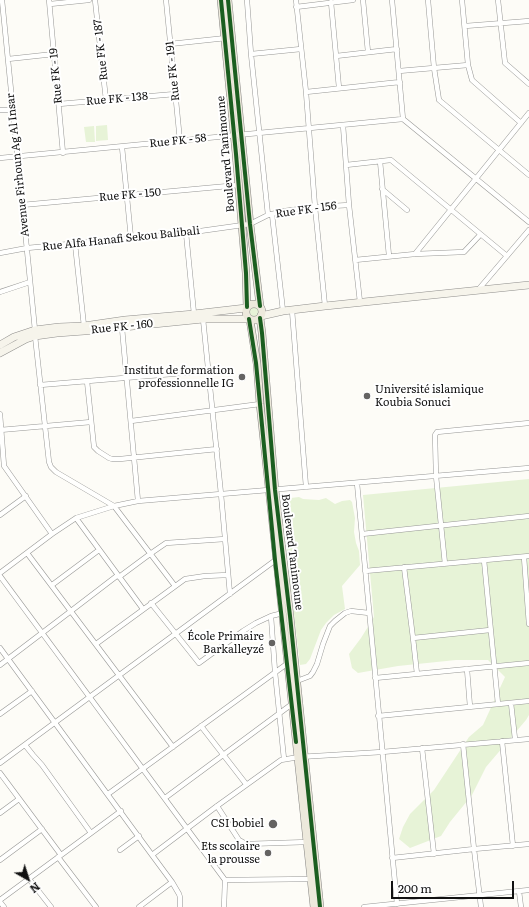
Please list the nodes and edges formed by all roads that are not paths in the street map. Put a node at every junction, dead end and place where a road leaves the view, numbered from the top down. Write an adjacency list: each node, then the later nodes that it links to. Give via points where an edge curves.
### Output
1 (2, 0): 18 (street, Avenue Firhoun Ag Al Insar)
2 (89, 0): 15 (street)
3 (95, 0): 39 (street, Rue FK - 187)
4 (166, 0): 23 (street, Rue FK - 191)
5 (221, 0): 22 (main road, Boulevard Tanimoune)
6 (228, 0): 22 (main road, Boulevard Tanimoune)
7 (247, 0): 28 (street)
8 (296, 0): 17 (street)
9 (354, 0): 16 (street)
10 (363, 0): 26 (street)
11 (392, 0): 25 (street)
12 (428, 0): 32 (street)
13 (462, 0): 21 (street)
14 (498, 0): 20 (street)
15 (50, 2): 27 (street, Rue FK - 19)
16 (331, 2): 17 (street); 29 (street)
17 (296, 7): 24 (street)
18 (1, 9): 30 (street, Avenue Firhoun Ag Al Insar)
19 (529, 20): 20 (street)
20 (500, 23): 21 (street); 35 (street, via 505,63)
21 (465, 26): 31 (street)
22 (228, 38): 23 (street); 49 (main road, Boulevard Tanimoune)
23 (170, 44): 38 (street, Rue FK - 191)
24 (301, 49): 28 (street); 37 (street)
25 (397, 49): 26 (street); 33 (street)
26 (368, 52): 29 (street)
27 (54, 54): 30 (street); 40 (street, Rue FK - 19)
28 (251, 54): 48 (street)
29 (336, 56): 36 (street)
30 (8, 59): 42 (street, Avenue Firhoun Ag Al Insar)
31 (468, 65): 32 (street); 45 (street, via 474,82)
32 (434, 68): 33 (street); 52 (street, via 439,101)
33 (399, 71): 34 (street)
34 (400, 82): 36 (street); 44 (street)
35 (529, 84)
36 (339, 88): 37 (street)
37 (306, 92): 47 (street)
38 (175, 94): 39 (street, Rue FK - 138); 50 (street, Rue FK - 191)
39 (106, 100): 40 (street, Rue FK - 138)
40 (59, 104): 53 (street, Rue FK - 19)
41 (0, 110): 42 (street)
42 (13, 110): 54 (street, Avenue Firhoun Ag Al Insar)
43 (529, 113): 45 (street)
44 (403, 120): 46 (street, Rue FK - 58); 59 (street)
45 (521, 123): 52 (street)
46 (343, 125): 47 (street, Rue FK - 58); 57 (street)
47 (309, 129): 48 (street, Rue FK - 58); 65 (street)
48 (260, 133): 49 (street, Rue FK - 58); 68 (street)
49 (238, 136): 50 (street, Rue FK - 58); 60 (main road, Boulevard Tanimoune); 70 (main road, Boulevard Tanimoune)
50 (180, 141): 51 (street, Rue FK - 58)
51 (122, 147): 53 (street, Rue FK - 58); 62 (street)
52 (499, 150): 58 (street); 59 (street)
53 (63, 153): 54 (street, Rue FK - 58)
54 (17, 157): 55 (street, Rue FK - 58); 63 (street, Avenue Firhoun Ag Al Insar)
55 (0, 158)
56 (380, 161): 57 (street); 61 (street); 67 (street, via 391,160)
57 (346, 165): 64 (street)
58 (528, 172)
59 (476, 178): 67 (street); 69 (street)
60 (239, 185): 62 (street, Rue FK - 150); 70 (main road, Boulevard Tanimoune)
61 (382, 189): 66 (street); 79 (street)
62 (127, 195): 63 (street, Rue FK - 150); 74 (street)
63 (22, 205): 76 (street, Avenue Firhoun Ag Al Insar)
64 (349, 205): 65 (street, Rue FK - 156); 81 (street)
65 (315, 207): 68 (street, Rue FK - 156); 88 (street)
66 (407, 210)
67 (450, 210): 73 (street); 78 (street)
68 (270, 215): 70 (street, Rue FK - 156); 91 (street)
69 (529, 222)
70 (246, 224): 72 (street, Rue Alfa Hanafi Sekou Balibali); 87 (main road, Boulevard Tanimoune); 89 (main road, Boulevard Tanimoune)
71 (529, 230): 80 (street)
72 (186, 233): 74 (street, Rue Alfa Hanafi Sekou Balibali); 93 (street)
73 (480, 235): 78 (street, via 464,252); 80 (street)
74 (131, 238): 75 (street, Rue Alfa Hanafi Sekou Balibali)
75 (75, 244): 76 (street, Rue Alfa Hanafi Sekou Balibali); 97 (street)
76 (26, 248): 77 (street, Rue Alfa Hanafi Sekou Balibali); 82 (street, Avenue Firhoun Ag Al Insar)
77 (0, 253)
78 (414, 254): 79 (street)
79 (389, 256): 81 (street)
80 (507, 256): 84 (street)
81 (355, 260): 86 (street)
82 (30, 282): 85 (street); 99 (street, Avenue Firhoun Ag Al Insar)
83 (529, 285): 84 (main road)
84 (478, 290): 86 (main road)
85 (0, 292)
86 (360, 302): 88 (main road)
87 (260, 306): 89 (main road, via 254,304); 92 (main road); 94 (main road)
88 (325, 306): 90 (main road)
89 (247, 307): 93 (main road, Rue FK - 160); 96 (main road, via 245,314)
90 (292, 310): 91 (main road); 121 (street)
91 (283, 312): 92 (main road)
92 (275, 313): 94 (main road)
93 (194, 314): 97 (main road, Rue FK - 160)
94 (260, 317): 96 (main road, via 254,321); 122 (main road, Boulevard Tanimoune)
95 (203, 319): 96 (main road, Rue FK - 160); 98 (main road, Rue FK - 160); 103 (street)
96 (249, 319): 107 (main road, Boulevard Tanimoune, via 257,364)
97 (84, 326): 99 (main road, Rue FK - 160, via 59,327)
98 (122, 328): 99 (main road, Rue FK - 160); 104 (street)
99 (35, 333): 100 (main road, Rue FK - 160); 106 (street, Avenue Firhoun Ag Al Insar)
100 (25, 336): 101 (main road, Rue FK - 160, via 14,337); 102 (main road, Rue FK - 160)
101 (0, 345)
102 (0, 353)
103 (208, 371): 104 (street); 108 (street)
104 (126, 378): 105 (street); 111 (street)
105 (87, 381): 106 (street); 110 (street)
106 (40, 385): 113 (street, Avenue Firhoun Ag Al Insar)
107 (260, 404): 108 (street); 122 (main road, Boulevard Tanimoune)
108 (213, 411): 111 (street); 115 (street)
109 (0, 414): 114 (street)
110 (91, 422): 113 (street); 116 (street, via 94,447 98,451 112,459)
111 (131, 422): 116 (street)
112 (529, 423): 119 (street, via 437,432)
113 (45, 426): 114 (street); 126 (street, Avenue Firhoun Ag Al Insar, via 51,467)
114 (1, 429): 117 (street)
115 (217, 449): 116 (street); 123 (street)
116 (134, 458): 125 (street)
117 (2, 468): 124 (street)
118 (529, 468): 119 (street)
119 (436, 476): 120 (street); 130 (street)
120 (357, 483): 121 (street); 132 (street)
121 (306, 487): 122 (street)
122 (272, 490): 123 (street); 138 (main road, Boulevard Tanimoune); 174 (main road, Boulevard Tanimoune, via 291,624)
123 (221, 494): 125 (street); 133 (street)
124 (26, 496): 127 (street); 131 (street)
125 (138, 501): 126 (street)
126 (114, 506): 129 (street); 136 (street)
127 (0, 515)
128 (529, 516): 130 (street)
129 (76, 518): 131 (street); 134 (street)
130 (441, 525): 132 (street); 140 (street)
131 (52, 534): 135 (street)
132 (362, 534): 142 (street)
133 (225, 539): 136 (street, via 166,544); 144 (street)
134 (99, 550): 146 (street); 147 (street)
135 (27, 552): 143 (street); 147 (street)
136 (150, 554): 146 (street); 148 (street)
137 (526, 556): 139 (street); 151 (street)
138 (277, 559): 149 (street); 154 (main road, Boulevard Tanimoune)
139 (484, 560): 140 (street); 158 (street)
140 (445, 564): 141 (street)
141 (404, 567): 142 (street); 161 (street)
142 (365, 571): 155 (street)
143 (0, 573)
144 (228, 575): 148 (street, via 185,579); 149 (street)
145 (0, 576): 159 (street)
146 (118, 576): 152 (street); 153 (street)
147 (52, 585): 153 (street)
148 (175, 586): 150 (street)
149 (230, 594): 160 (street)
150 (152, 603): 152 (street); 160 (street)
151 (528, 608): 157 (street)
152 (143, 610): 162 (street)
153 (72, 611): 159 (street); 162 (street)
154 (283, 613): 156 (street); 165 (main road, Boulevard Tanimoune)
155 (369, 613): 173 (street); 174 (street, via 351,611 335,621 330,626 313,672 310,676)
156 (271, 616): 160 (street, via 243,631 199,663); 170 (street)
157 (529, 624)
158 (490, 630): 161 (street); 168 (street)
159 (43, 633): 164 (street); 176 (street)
160 (175, 634): 172 (street)
161 (414, 638): 171 (street)
162 (96, 644): 172 (street)
163 (0, 648): 164 (street)
164 (8, 659): 167 (street); 175 (street)
165 (288, 663): 170 (street); 179 (main road, Boulevard Tanimoune)
166 (529, 663): 168 (street)
167 (0, 665)
168 (494, 666): 169 (street); 180 (street)
169 (467, 669): 171 (street); 181 (street)
170 (275, 672): 183 (street); 186 (street)
171 (417, 674): 173 (street)
172 (119, 675): 176 (street); 192 (street)
173 (375, 678): 184 (street)
174 (296, 681): 196 (main road, Boulevard Tanimoune)
175 (32, 691): 182 (street); 185 (street)
176 (90, 697): 185 (street); 199 (street)
177 (529, 701): 178 (street)
178 (511, 703): 180 (street); 188 (street)
179 (292, 704): 183 (street); 196 (main road, Boulevard Tanimoune)
180 (498, 704): 181 (street)
181 (470, 707): 184 (street)
182 (0, 714)
183 (280, 714): 195 (street); 197 (street)
184 (378, 716): 194 (street)
185 (55, 722): 191 (street); 202 (street)
186 (201, 726): 192 (street); 195 (street)
187 (529, 738): 188 (street)
188 (515, 740): 189 (street)
189 (502, 741): 190 (street); 214 (street)
190 (463, 744): 193 (street); 215 (street)
191 (25, 745): 198 (street); 210 (street)
192 (173, 747): 199 (street)
193 (422, 748): 194 (street); 218 (street)
194 (382, 752): 196 (street); 220 (street)
195 (223, 755): 201 (street); 203 (street)
196 (302, 756): 197 (street); 212 (main road, Boulevard Tanimoune); 238 (main road, Boulevard Tanimoune)
197 (284, 759): 201 (street)
198 (0, 763)
199 (144, 769): 202 (street); 203 (street)
200 (0, 773): 204 (street)
201 (246, 784): 205 (street)
202 (108, 794): 206 (street)
203 (165, 798): 208 (street)
204 (19, 799): 207 (street); 209 (street)
205 (216, 806): 208 (street); 212 (street, via 239,840 246,844)
206 (121, 811): 210 (street); 211 (street)
207 (0, 813)
208 (186, 828): 217 (street); 224 (street)
209 (42, 829): 219 (street); 221 (street)
210 (91, 833): 219 (street)
211 (139, 836): 216 (street); 217 (street)
212 (308, 842): 223 (main road, Boulevard Tanimoune)
213 (529, 844): 214 (street)
214 (513, 846): 215 (street)
215 (474, 849): 218 (street); 228 (street)
216 (120, 850)
217 (152, 854): 225 (street)
218 (434, 854): 220 (street)
219 (59, 856): 222 (street); 233 (street)
220 (392, 858): 230 (street)
221 (0, 860)
222 (29, 878): 229 (street); 232 (street)
223 (312, 879): 224 (street); 237 (main road, Boulevard Tanimoune)
224 (225, 880): 236 (street)
225 (172, 882): 234 (street); 235 (street, via 180,897)
226 (529, 890): 227 (street)
227 (520, 891): 228 (street); 241 (street)
228 (480, 895): 230 (street); 240 (street)
229 (0, 899): 231 (street)
230 (396, 904): 239 (street)
231 (4, 907)
232 (50, 907)
233 (96, 907)
234 (139, 907)
235 (180, 907)
236 (224, 907)
237 (314, 907)
238 (320, 907)
239 (364, 907)
240 (481, 907)
241 (521, 907)

